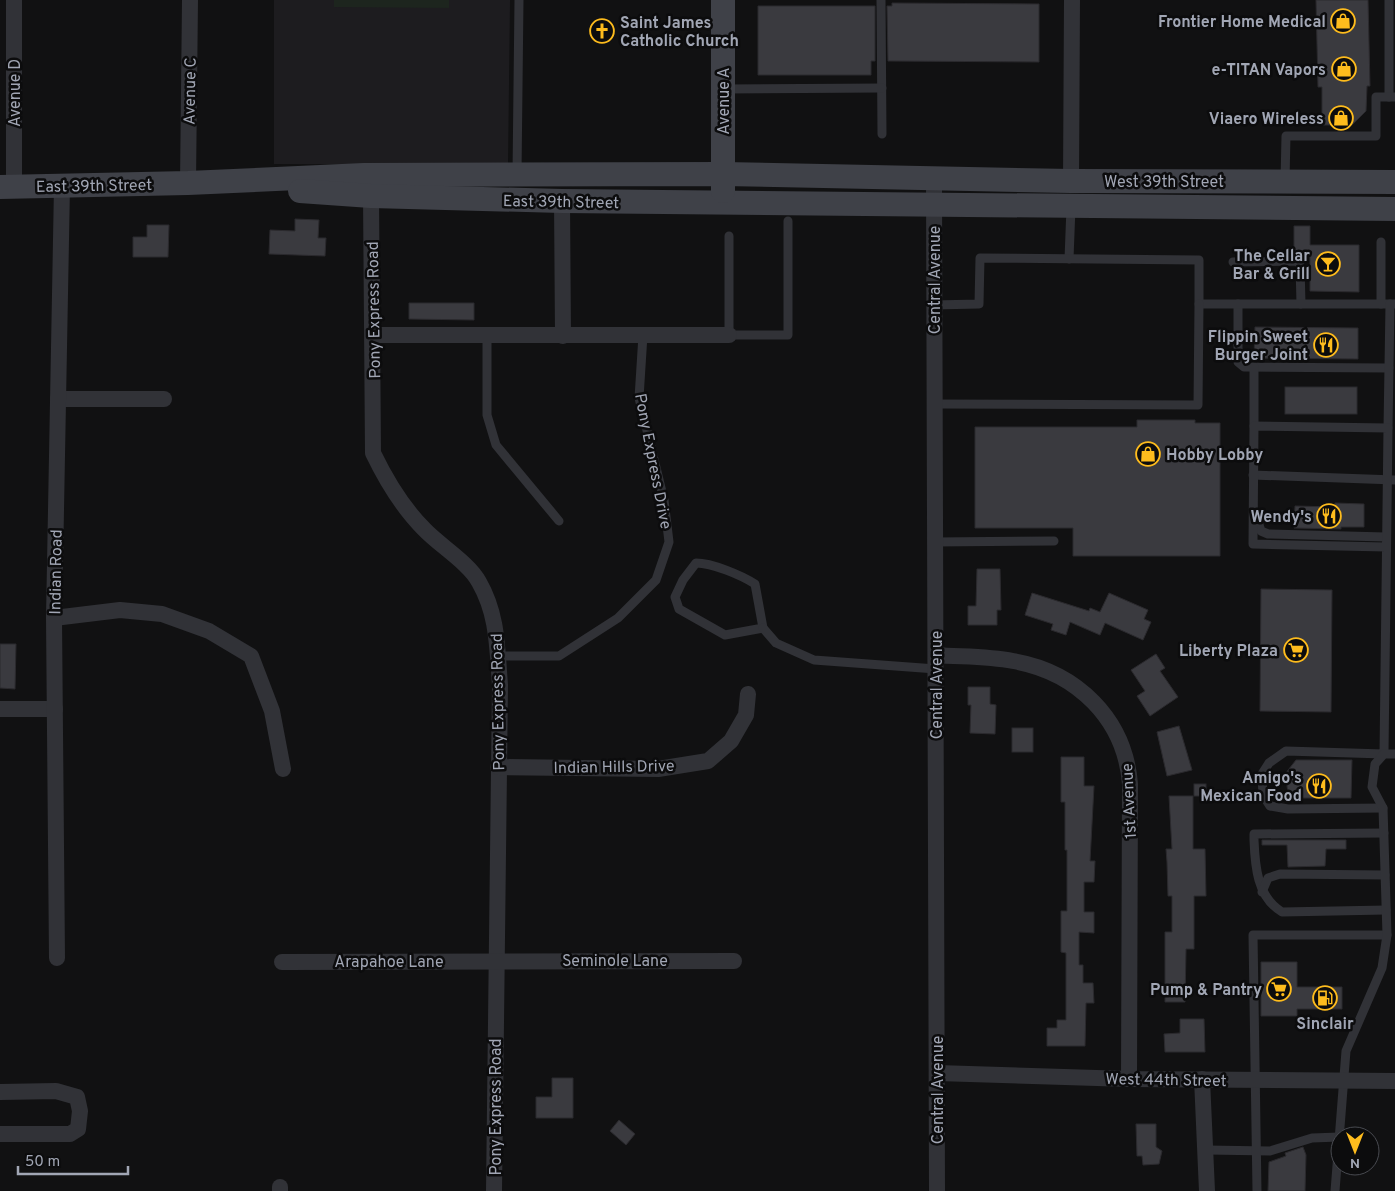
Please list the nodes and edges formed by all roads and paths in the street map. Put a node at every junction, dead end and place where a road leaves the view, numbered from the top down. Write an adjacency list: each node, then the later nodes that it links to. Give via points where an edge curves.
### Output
1 (14, 0): 20 (street, Avenue D)
2 (190, 0): 18 (street, Avenue C)
3 (519, 0): 13 (lane)
4 (724, 0): 9 (main road, Avenue A)
5 (881, 0): 8 (lane)
6 (1072, 0): 15 (street)
7 (1389, 0): 10 (lane)
8 (882, 88): 9 (lane); 11 (lane)
9 (723, 89): 12 (main road, Avenue A)
10 (1392, 97): 16 (lane, via 1376,97 1376,136 1286,136)
11 (882, 134)
12 (723, 174): 13 (main road, East 39th Street); 14 (main road, East 39th Street); 23 (main road, Avenue A)
13 (517, 176): 18 (main road, East 39th Street, via 364,175)
14 (934, 178): 15 (main road, West 39th Street); 24 (street, Central Avenue)
15 (1071, 181): 16 (main road, West 39th Street)
16 (1285, 182): 17 (main road, West 39th Street)
17 (1395, 182)
18 (188, 183): 19 (main road, East 39th Street); 21 (main road, East 39th Street)
19 (62, 186): 20 (main road, East 39th Street); 45 (street, Indian Road)
20 (7, 187)
21 (371, 196): 22 (main road, East 39th Street); 37 (street, Pony Express Road)
22 (562, 201): 23 (main road, East 39th Street); 41 (street)
23 (723, 202): 24 (main road, East 39th Street)
24 (934, 205): 25 (main road, West 39th Street); 36 (street, Central Avenue)
25 (1071, 206): 26 (main road, West 39th Street); 30 (lane)
26 (1395, 209)
27 (788, 221): 40 (lane, via 788,335)
28 (730, 236): 40 (lane)
29 (1381, 242): 35 (lane)
30 (1069, 259): 32 (lane, via 1199,260); 36 (lane, via 980,258 979,304)
31 (1232, 262): 34 (lane, via 1297,261 1300,265)
32 (1199, 304): 33 (lane); 47 (lane, via 1198,405)
33 (1238, 304): 34 (lane); 42 (lane, via 1238,362 1244,367)
34 (1301, 304): 35 (lane)
35 (1389, 304): 43 (lane)
36 (933, 305): 47 (street, Central Avenue)
37 (374, 335): 38 (street); 62 (street, Pony Express Road, via 373,453 386,479 424,530 479,580 496,622)
38 (487, 335): 41 (street); 53 (lane, via 487,415 496,445)
39 (643, 335): 40 (street); 41 (street); 62 (lane, Pony Express Drive, via 639,398 664,500 669,542 656,580 618,618 559,656)
40 (729, 335)
41 (562, 336)
42 (1254, 367): 43 (lane); 48 (lane)
43 (1389, 368): 44 (lane)
44 (1392, 384): 49 (lane)
45 (58, 399): 46 (street); 60 (street, Indian Road)
46 (164, 399)
47 (934, 404): 56 (street, Central Avenue)
48 (1254, 426): 49 (lane); 50 (lane)
49 (1388, 428): 51 (lane)
50 (1253, 475): 51 (lane); 52 (lane)
51 (1391, 480): 54 (lane)
52 (1253, 506): 54 (lane, via 1264,533); 57 (lane, via 1253,544)
53 (559, 521)
54 (1386, 537): 57 (lane)
55 (1054, 541): 56 (lane)
56 (934, 542): 63 (street, Central Avenue)
57 (1386, 547): 58 (lane)
58 (1385, 596): 59 (lane); 67 (lane)
59 (1395, 598)
60 (54, 618): 66 (street, Indian Road); 70 (street, via 120,610 162,614 209,631 251,656 272,711)
61 (763, 628): 61 (lane, via 754,584 742,575 696,563 674,597 679,609 725,635); 63 (lane, via 776,643 814,660)
62 (498, 656): 69 (street, Pony Express Road)
63 (936, 662): 81 (street, Central Avenue); 82 (street, 1st Avenue, via 1013,661 1047,672 1093,700 1120,740 1130,784)
64 (748, 694): 69 (street, Indian Hills Drive, via 746,715 731,741 708,761 658,769)
65 (0, 709): 66 (street)
66 (55, 709): 77 (street, Indian Road)
67 (1384, 754): 68 (lane); 71 (lane, via 1375,764 1372,787); 71 (lane, via 1286,751 1269,763 1262,774 1263,796 1270,806 1288,809)
68 (1395, 754)
69 (498, 767): 78 (street, Pony Express Road)
70 (283, 769)
71 (1383, 808): 72 (lane)
72 (1384, 833): 73 (lane); 74 (lane, via 1254,834)
73 (1386, 875): 74 (lane, via 1280,874 1268,878); 75 (lane)
74 (1262, 892): 75 (lane, via 1271,906 1282,912)
75 (1386, 910): 76 (lane)
76 (1387, 935): 84 (lane, via 1253,935); 85 (lane, via 1382,968 1346,1051)
77 (57, 958)
78 (495, 960): 79 (street, Seminole Lane); 80 (street, Arapahoe Lane); 94 (street, Pony Express Road)
79 (734, 961)
80 (282, 962)
81 (936, 1073): 82 (street, West 44th Street); 95 (street, Central Avenue)
82 (1129, 1079): 83 (street, West 44th Street)
83 (1202, 1079): 84 (street, West 44th Street); 91 (street)
84 (1255, 1080): 85 (street, West 44th Street); 92 (lane)
85 (1343, 1080): 86 (street, West 44th Street); 88 (lane)
86 (1395, 1081)
87 (0, 1092): 89 (street, via 56,1091 77,1097 80,1111 78,1129 70,1134)
88 (1340, 1126)
89 (0, 1134)
90 (1330, 1137): 92 (lane, via 1312,1138 1270,1151)
91 (1207, 1150): 92 (lane); 96 (street)
92 (1257, 1150): 97 (lane)
93 (1336, 1176): 98 (lane)
94 (494, 1191)
95 (937, 1191)
96 (1207, 1191)
97 (1257, 1191)
98 (1335, 1191)

